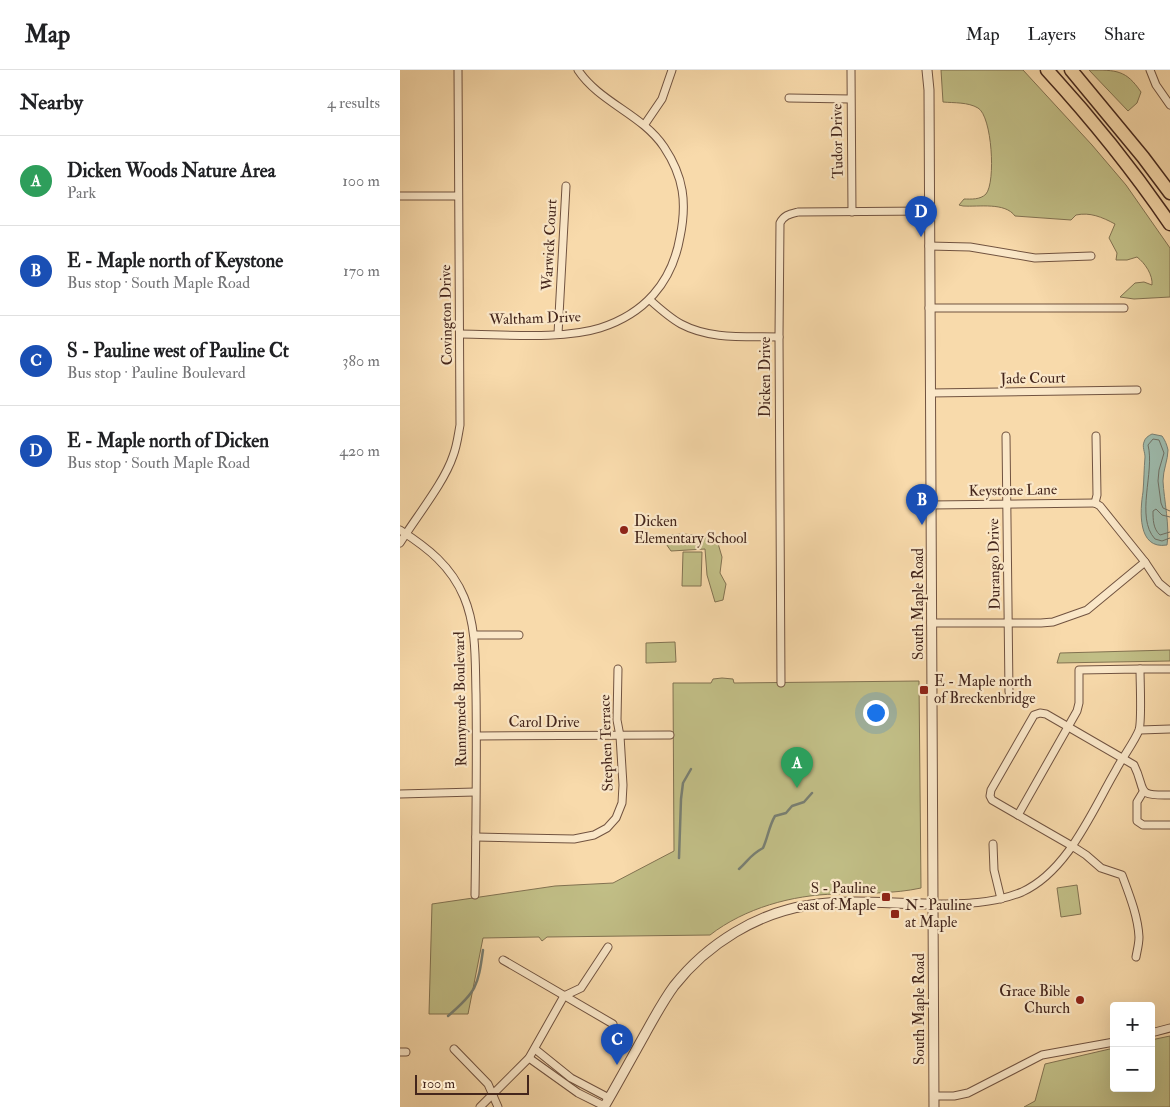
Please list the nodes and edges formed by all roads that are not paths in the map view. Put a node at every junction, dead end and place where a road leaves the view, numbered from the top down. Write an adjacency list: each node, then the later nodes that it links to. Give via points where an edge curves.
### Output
1 (458, 70): 16 (street, Covington Drive)
2 (578, 70): 12 (street, Waltham Drive, via 586,82 605,98)
3 (672, 70): 12 (street, via 662,99)
4 (850, 70): 10 (street, Tudor Drive)
5 (927, 70): 17 (street, South Maple Road)
6 (1047, 70): 19 (highway, via 1080,106)
7 (1070, 70): 14 (highway)
8 (1150, 70): 11 (street)
9 (789, 98): 10 (street)
10 (850, 99): 18 (street, Tudor Drive)
11 (1170, 105)
12 (645, 124): 22 (street, Waltham Drive, via 664,146 676,167 684,204 672,268)
13 (566, 186): 26 (street, Warwick Court)
14 (1170, 193)
15 (400, 196): 16 (street)
16 (458, 196): 25 (street, Covington Drive)
17 (929, 211): 18 (street, Dicken Drive); 20 (street, South Maple Road)
18 (852, 212): 27 (street, Dicken Drive, via 798,212 783,218 779,231)
19 (1170, 224)
20 (929, 246): 21 (street, via 970,247 1036,258); 23 (street, South Maple Road)
21 (1091, 256)
22 (650, 300): 26 (street, Waltham Drive, via 599,328); 27 (street, via 682,324 702,332)
23 (929, 308): 24 (street); 29 (street, South Maple Road)
24 (1124, 308)
25 (460, 334): 26 (street, Waltham Drive); 35 (street, Covington Drive, via 460,425 453,458 442,479)
26 (558, 334)
27 (778, 337): 46 (street, Dicken Drive)
28 (1137, 390): 29 (street, Jade Court)
29 (930, 393): 34 (street, South Maple Road)
30 (1006, 436): 33 (street, Durango Drive)
31 (1096, 436): 32 (street)
32 (1095, 503): 33 (street, Keystone Lane); 37 (street)
33 (1007, 504): 34 (street, Keystone Lane); 39 (street, Durango Drive)
34 (931, 505): 40 (street, South Maple Road)
35 (403, 532): 36 (street, Covington Drive); 41 (street, Runnymede Boulevard, via 441,560 452,575 471,615)
36 (400, 543)
37 (1145, 562): 38 (street, via 1159,583); 39 (street, via 1086,610 1053,622)
38 (1170, 592)
39 (1008, 622): 40 (street); 47 (street, Durango Drive)
40 (931, 623): 66 (street, South Maple Road)
41 (474, 635): 42 (street); 51 (street, Runnymede Boulevard)
42 (519, 635)
43 (1140, 669): 44 (street); 48 (street, via 1079,670 1079,703); 50 (street)
44 (1170, 669)
45 (618, 670): 52 (street, Stephen Terrace, via 617,720)
46 (781, 683)
47 (1008, 692)
48 (1068, 726): 54 (street); 59 (street); 59 (street, via 1046,714 1034,715 991,790 992,800)
49 (1170, 729): 50 (street)
50 (1140, 730): 54 (street)
51 (477, 736): 52 (street, Carol Drive); 55 (street, Runnymede Boulevard)
52 (620, 736): 53 (street, Carol Drive); 61 (street, Stephen Terrace, via 622,803 616,818 606,828 594,835 574,839)
53 (670, 736)
54 (1122, 758): 56 (street, via 1134,765); 63 (street)
55 (475, 792): 57 (street); 61 (street, Runnymede Boulevard)
56 (1143, 792): 58 (street, via 1151,796); 60 (street, via 1137,802 1136,821 1144,826)
57 (400, 794)
58 (1170, 795)
59 (1018, 815): 63 (street)
60 (1170, 825)
61 (476, 837): 64 (street, Runnymede Boulevard)
62 (993, 844): 65 (street, via 994,870)
63 (1072, 846): 65 (street, via 1043,879); 68 (street, via 1101,868 1122,875 1139,938)
64 (475, 895)
65 (1002, 899): 66 (street, via 984,903)
66 (932, 904): 79 (street, South Maple Road); 80 (street, via 840,902 810,905 747,925 712,948 673,987)
67 (608, 947): 70 (street, via 581,988)
68 (1136, 957)
69 (503, 960): 70 (street)
70 (564, 996): 71 (street); 76 (street)
71 (613, 1024)
72 (1170, 1028): 73 (street)
73 (1155, 1032)
74 (1110, 1043): 79 (street, via 1042,1055 968,1093)
75 (454, 1049): 78 (street, via 488,1084)
76 (535, 1049): 77 (street); 80 (street, via 571,1078)
77 (529, 1058): 78 (street); 81 (street, via 578,1093)
78 (493, 1094): 82 (street); 83 (street)
79 (934, 1096): 84 (street, South Maple Road)
80 (609, 1098): 81 (street)
81 (604, 1106)
82 (480, 1107)
83 (498, 1107)
84 (934, 1107)

